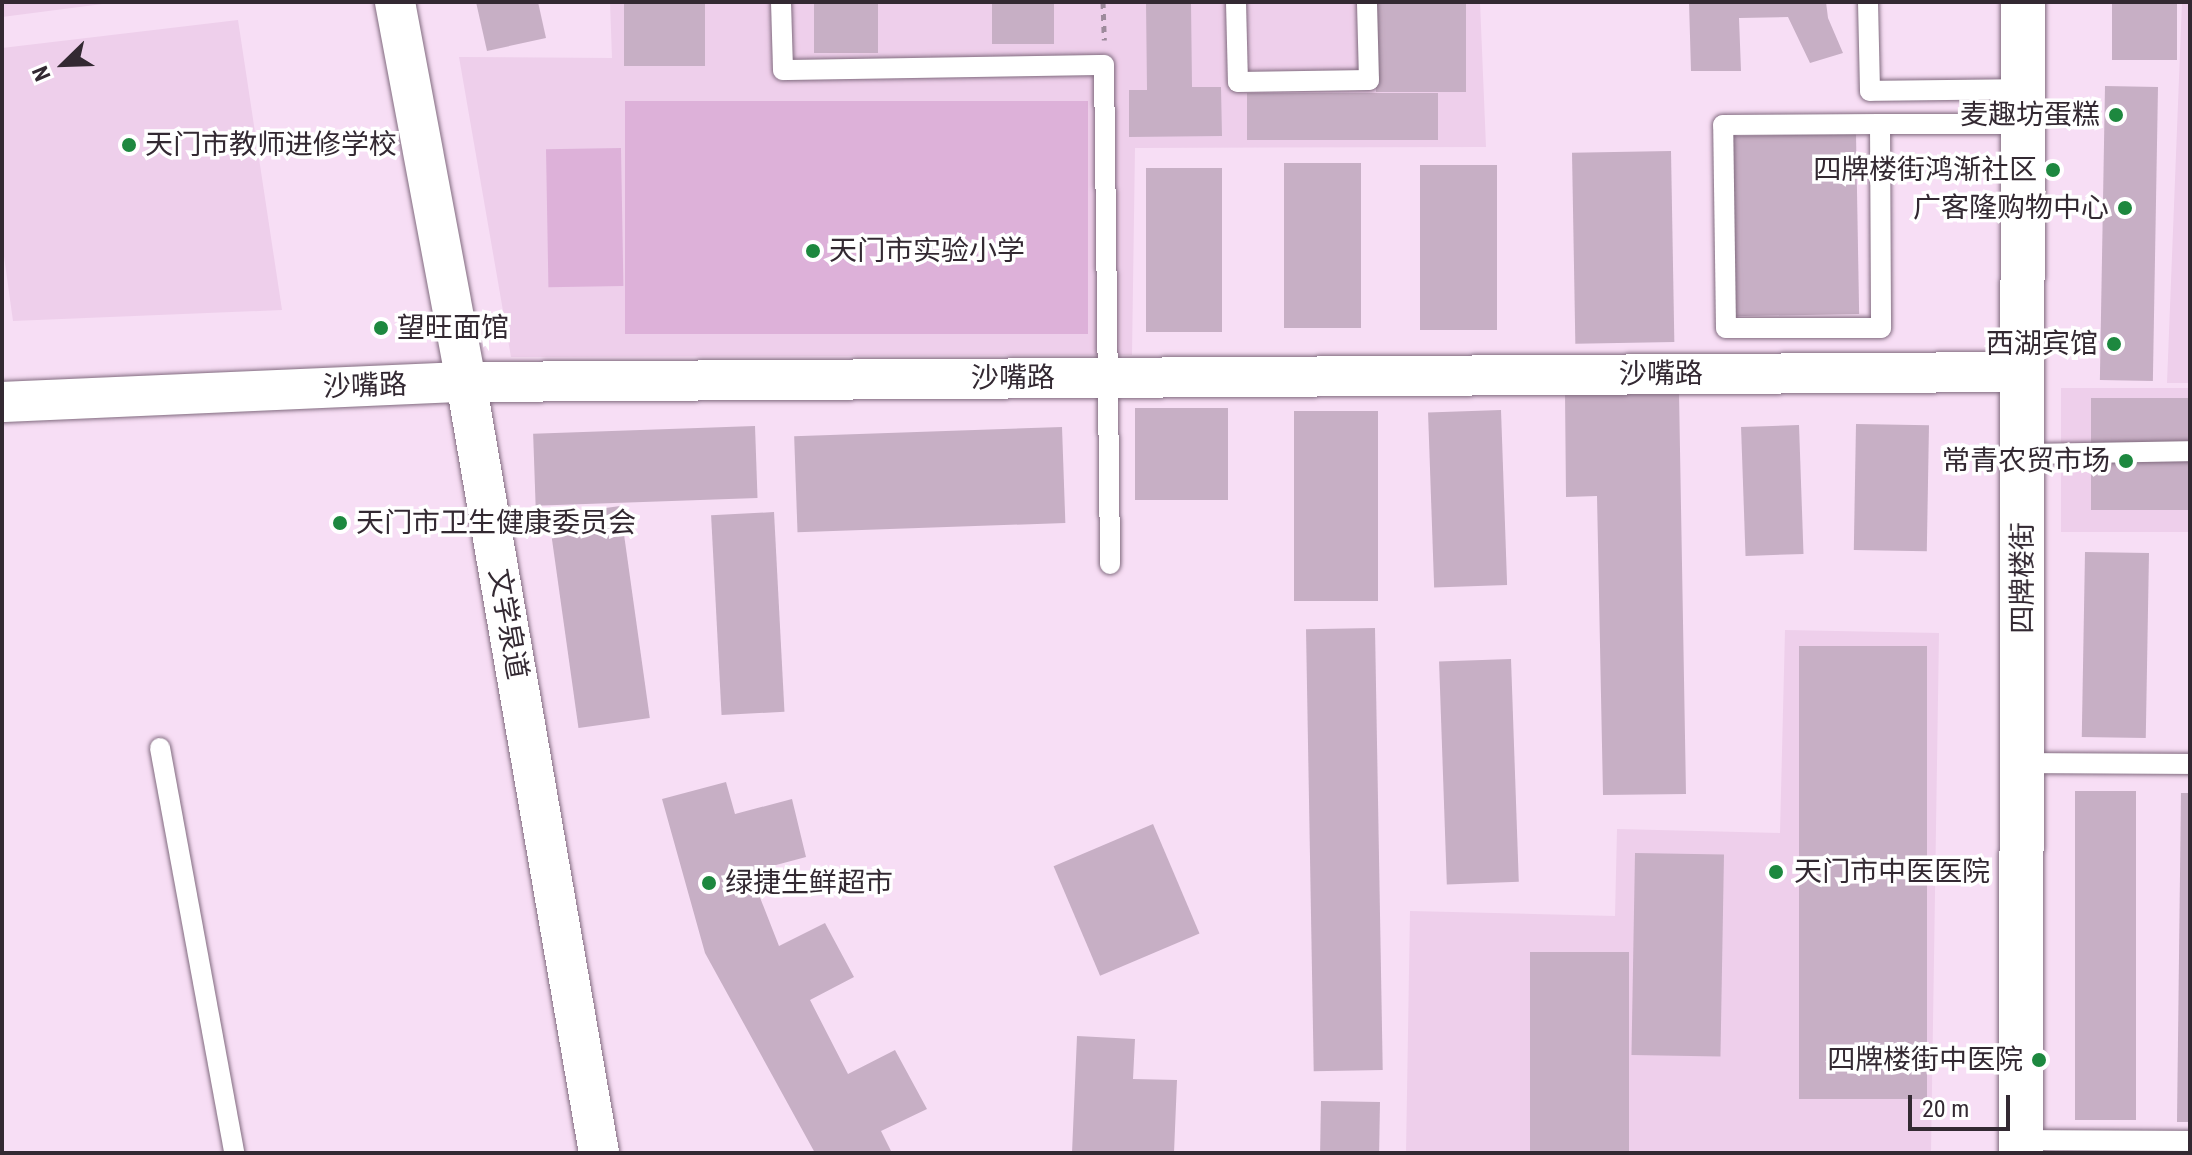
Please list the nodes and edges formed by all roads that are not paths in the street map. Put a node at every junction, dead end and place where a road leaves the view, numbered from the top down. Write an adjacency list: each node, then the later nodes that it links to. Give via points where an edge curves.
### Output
1 (395, 2): 11 (street, 文学泉道)
2 (781, 2): 10 (lane, via 783,70 1104,65)
3 (1236, 2): 4 (lane, via 1238,82 1369,80)
4 (1367, 2)
5 (1868, 2): 7 (lane, via 1870,91)
6 (2023, 2): 7 (street, 四牌楼街)
7 (2024, 106): 8 (lane); 9 (street, 四牌楼街)
8 (1880, 124): 8 (lane, via 1723,125 1726,328 1881,328)
9 (2024, 372): 10 (street, 沙嘴路); 14 (street, 四牌楼街)
10 (1106, 377): 11 (street, 沙嘴路); 15 (lane)
11 (466, 382): 12 (street, 沙嘴路); 22 (street, 文学泉道)
12 (2, 402)
13 (2190, 451): 14 (lane)
14 (2024, 454): 17 (street, 四牌楼街)
15 (1110, 564)
16 (160, 748): 21 (lane)
17 (2022, 763): 18 (lane); 20 (street, 四牌楼街)
18 (2190, 764)
19 (2190, 1141): 20 (lane)
20 (2021, 1147)
21 (234, 1153)
22 (599, 1153)

